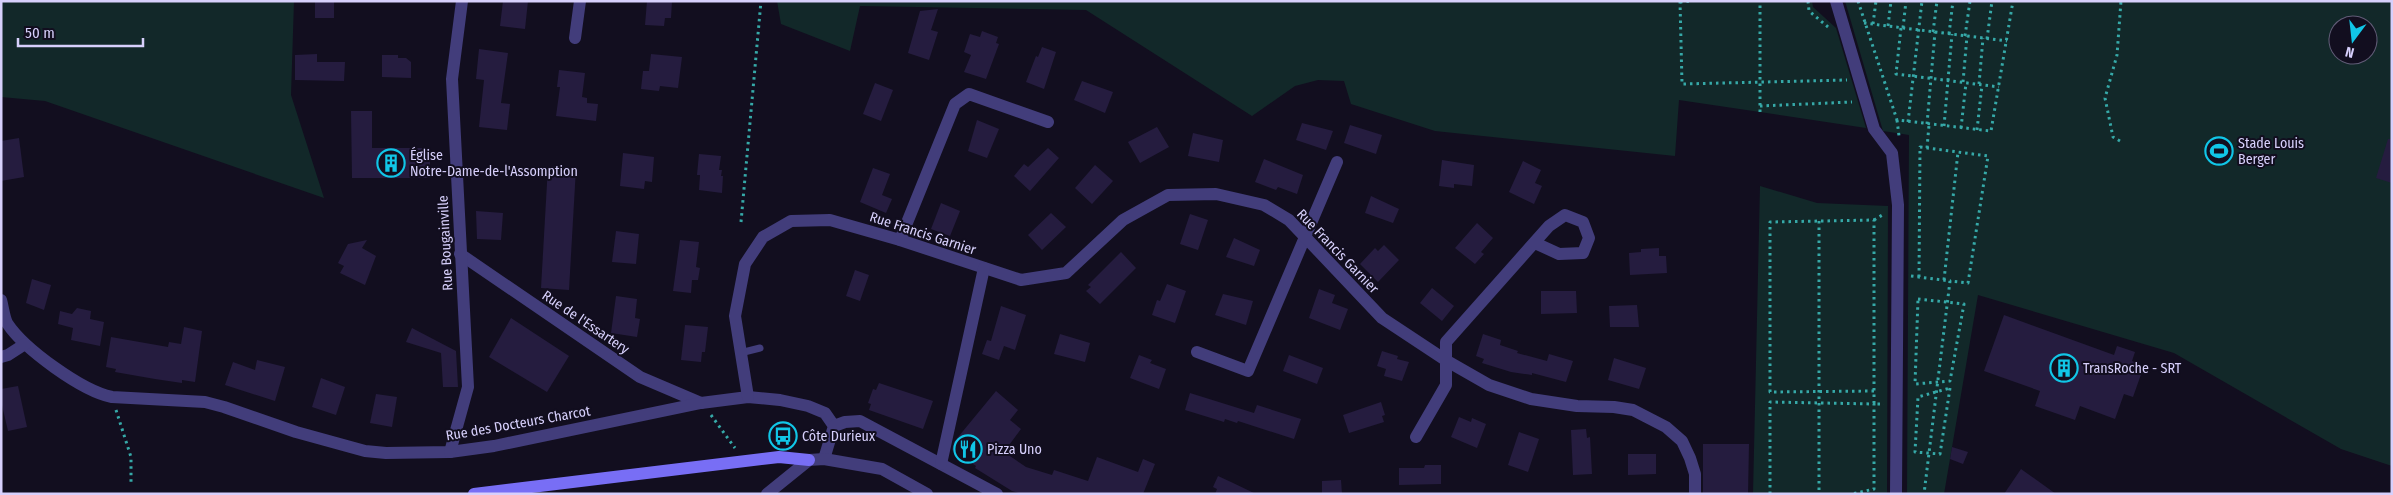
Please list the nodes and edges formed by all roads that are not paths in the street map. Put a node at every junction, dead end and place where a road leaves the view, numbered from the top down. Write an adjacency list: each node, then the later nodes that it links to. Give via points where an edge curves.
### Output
1 (462, 1): 10 (street, Rue Bougainville, via 452,79)
2 (580, 1): 4 (street)
3 (1836, 1): 32 (street, via 1874,129 1892,153 1898,205)
4 (575, 38)
5 (1048, 122): 8 (street, via 969,94 955,104)
6 (1337, 162): 7 (street)
7 (1305, 237): 11 (street, Rue Francis Garnier, via 1289,220 1264,205 1216,194 1168,196 1123,220 1066,273 1022,280); 15 (street, via 1248,371); 18 (street, Rue Francis Garnier, via 1382,318)
8 (900, 240): 11 (street, Rue Francis Garnier); 16 (street, Rue Francis Garnier, via 830,220 791,221 763,237 745,264 735,316)
9 (1536, 244): 18 (street, via 1446,342)
10 (460, 254): 20 (street, Rue de l'Essartery, via 640,377); 23 (street, Rue Bougainville, via 468,386)
11 (984, 268): 26 (street)
12 (1, 300): 13 (street, Rue des Docteurs Charcot, via 6,322)
13 (26, 344): 17 (street); 23 (street, Rue des Docteurs Charcot, via 98,394 205,402 296,432 365,450 386,453)
14 (760, 348): 16 (lane)
15 (1197, 352)
16 (740, 353): 19 (street, Rue Francis Garnier)
17 (1, 357)
18 (1447, 361): 22 (street, via 1446,385); 31 (street, Rue Francis Garnier, via 1489,385 1531,399 1577,406 1614,407 1649,417 1682,441 1694,474)
19 (748, 397): 20 (street, Rue des Docteurs Charcot); 21 (street, Rue des Docteurs Charcot, via 808,406 825,413)
20 (703, 403): 23 (street, Rue des Docteurs Charcot)
21 (834, 426): 24 (street); 26 (street, via 860,421)
22 (1416, 437)
23 (450, 452)
24 (824, 459): 25 (street); 29 (street, via 882,470)
25 (808, 460): 27 (main road, via 779,457); 28 (street)
26 (941, 464): 30 (street)
27 (474, 494)
28 (767, 494)
29 (927, 494)
30 (998, 494)
31 (1695, 494)
32 (1896, 494)

